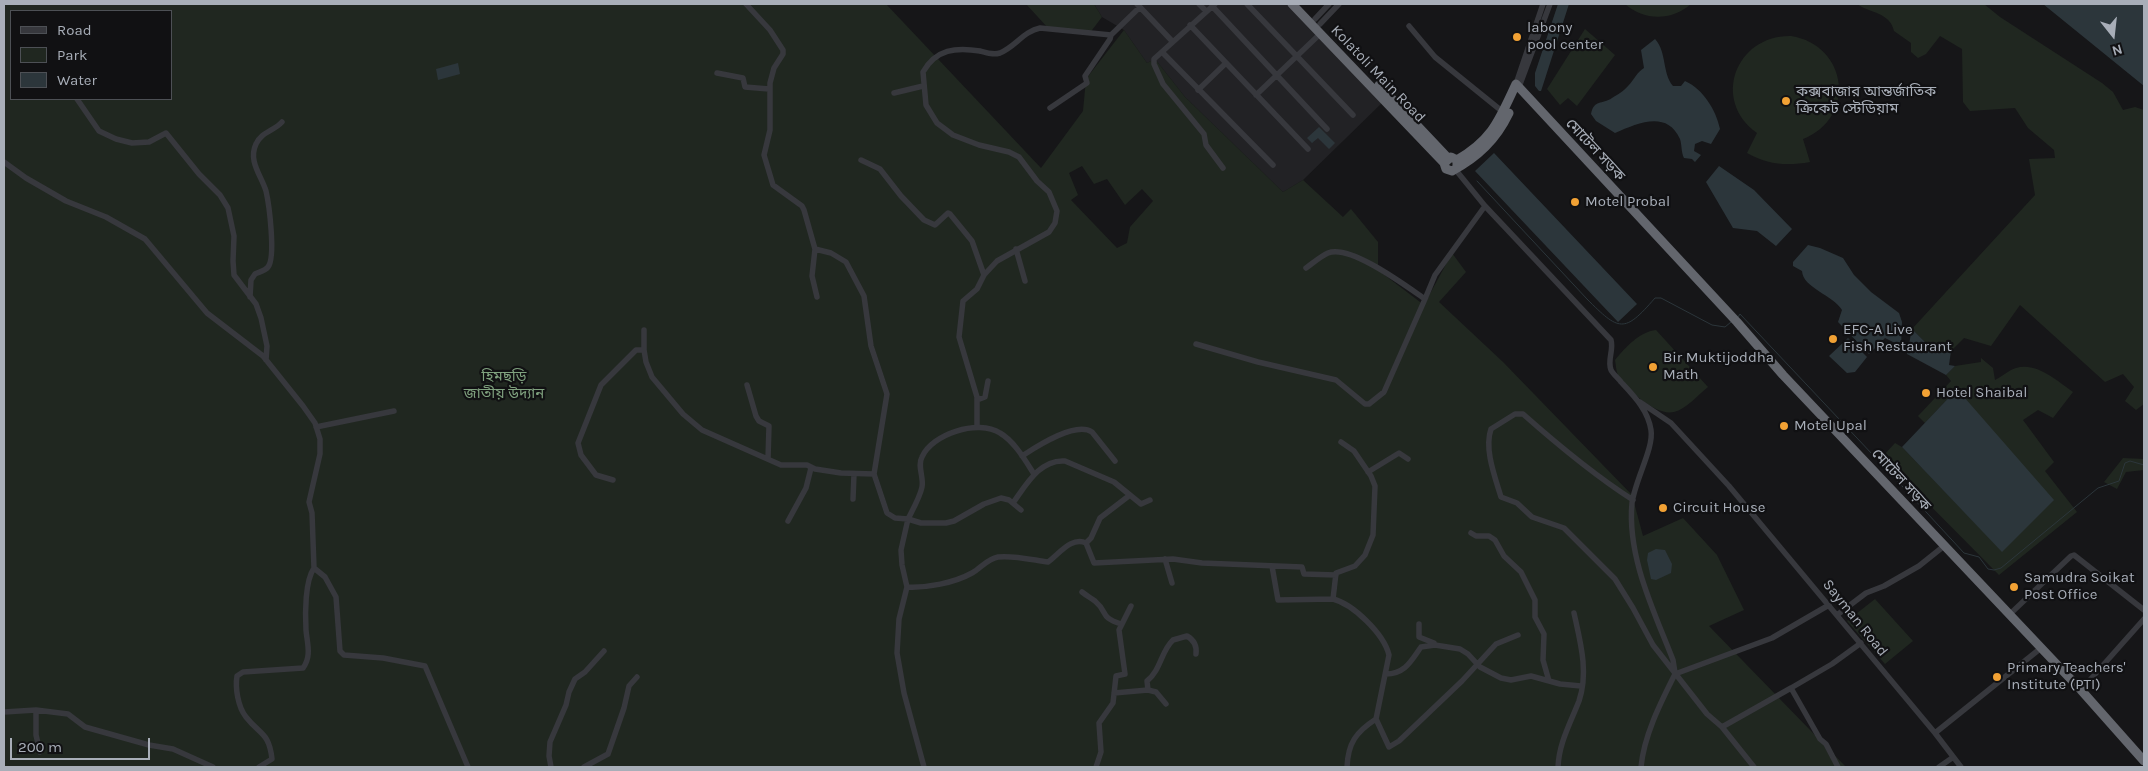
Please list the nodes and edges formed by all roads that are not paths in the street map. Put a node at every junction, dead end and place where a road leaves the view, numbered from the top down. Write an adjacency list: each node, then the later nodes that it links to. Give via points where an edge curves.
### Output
1 (746, 4): 25 (street, via 783,50)
2 (1198, 4): 12 (street)
3 (1247, 4): 19 (street)
4 (1292, 4): 14 (highway, Kolatoli Main Road)
5 (1301, 4): 14 (highway, Kolatoli Main Road)
6 (1329, 4): 14 (street)
7 (1340, 4): 14 (street)
8 (1543, 4): 23 (street)
9 (1550, 4): 23 (street)
10 (1139, 5): 16 (street); 17 (street)
11 (1213, 5): 12 (street); 22 (street)
12 (1206, 11): 13 (street)
13 (1190, 25): 17 (street); 20 (street)
14 (1319, 25): 19 (street); 38 (highway, Kolatoli Main Road)
15 (1409, 26): 31 (street, via 1435,57)
16 (1111, 35): 24 (street, via 1040,28 994,54 965,49 947,50 928,64 923,72); 30 (street, via 1084,76 1087,83)
17 (1172, 41): 18 (street)
18 (1162, 52): 26 (street); 40 (street, via 1154,59 1154,64 1163,84 1204,134 1206,145)
19 (1297, 55): 22 (street); 32 (street)
20 (1226, 62): 26 (street); 28 (street)
21 (717, 73): 25 (street, via 742,78 745,87)
22 (1276, 75): 28 (street); 34 (street)
23 (1518, 85): 31 (highway); 38 (highway, via 1500,131 1490,144 1472,160); 82 (highway, মোটেল সড়ক)
24 (923, 86): 27 (street); 43 (street, via 926,105 937,123 961,138 1014,154 1052,197 1057,216 1052,228)
25 (769, 89): 42 (street, via 770,130 765,160 773,185 802,206)
26 (1198, 90): 39 (street)
27 (894, 93)
28 (1256, 95): 35 (street)
29 (78, 100): 47 (street, via 100,131 132,143 149,142 166,133 228,208 234,236 234,275)
30 (1050, 108)
31 (1503, 112): 38 (highway, via 1494,129 1476,149)
32 (1353, 115)
33 (282, 122): 47 (street, via 260,137 255,147 254,162 266,191 272,233 270,266 254,274)
34 (1328, 129)
35 (1308, 149)
36 (861, 160): 45 (street, via 880,169 924,220 935,225 950,214 972,240)
37 (4, 162): 53 (street, via 66,201 106,217 145,239 207,313)
38 (1452, 163): 41 (street)
39 (1273, 165)
40 (1223, 168)
41 (1485, 206): 49 (street, via 1436,275); 57 (street, via 1611,340 1612,371)
42 (815, 248): 48 (street, via 812,276); 69 (street, via 846,262 864,296 871,346 887,394)
43 (1016, 249): 45 (street, via 997,261); 46 (street)
44 (1306, 268): 49 (street, via 1330,252 1349,254 1376,266)
45 (984, 275): 56 (street, via 977,289 963,301 959,330 960,344)
46 (1025, 281)
47 (250, 297): 53 (street, via 261,318 267,346)
48 (817, 297)
49 (1425, 299): 51 (street, via 1384,392 1369,404 1336,380)
50 (644, 330): 52 (street)
51 (1196, 344)
52 (644, 350): 63 (street, via 652,377 683,414 709,434); 71 (street, via 636,350 601,385 578,443 581,455 596,475)
53 (264, 358): 59 (street)
54 (988, 381): 56 (street, via 985,397)
55 (747, 385): 63 (street, via 756,416 769,426)
56 (978, 400): 60 (street)
57 (1638, 401): 75 (street, via 1648,417 1652,439); 91 (street, Sayman Road, via 1671,423)
58 (394, 410): 59 (street)
59 (316, 427): 85 (street, via 320,454 309,502)
60 (977, 427): 62 (street, via 998,431); 78 (street, via 952,432 922,455 922,487)
61 (1341, 442): 67 (street, via 1354,451)
62 (1022, 456): 65 (street, via 1044,441 1080,429 1092,432); 70 (street)
63 (768, 459): 66 (street, via 781,465 807,465)
64 (1408, 459): 67 (street, via 1398,453)
65 (1115, 461)
66 (811, 468): 68 (street); 79 (street, via 806,488)
67 (1368, 472): 86 (street, via 1375,486 1373,535 1365,555 1355,566)
68 (854, 474): 69 (street); 73 (street)
69 (874, 474): 78 (street, via 887,513 895,518)
70 (1034, 474): 72 (street, via 1052,462 1065,461 1114,482); 76 (street)
71 (613, 480)
72 (1130, 495): 74 (street, via 1141,504); 81 (street, via 1100,518)
73 (853, 499)
74 (1150, 500)
75 (1633, 500): 108 (street, via 1634,545); 108 (street, via 1563,449 1523,414 1515,414 1490,429 1488,437 1501,498 1518,503 1532,517 1564,528 1589,553 1615,580 1653,645)
76 (1013, 503): 77 (street); 78 (street, via 1004,498 995,499 946,523 921,523)
77 (1021, 510)
78 (908, 518): 88 (street, via 902,550)
79 (788, 521)
80 (1471, 533): 110 (street, via 1495,540 1504,556 1521,572 1535,600 1535,617 1544,634 1543,660)
81 (1086, 543): 83 (street, via 1094,564); 88 (street, via 1081,540 1074,542 1048,562 998,557 962,577)
82 (1944, 546): 95 (street, via 1919,566 1866,593); 96 (highway, মোটেল সড়ক)
83 (1165, 559): 84 (street); 87 (street)
84 (1272, 566): 86 (street, via 1302,567 1304,574); 90 (street, via 1278,600)
85 (314, 568): 126 (street, via 308,578 308,659 304,668 243,672 237,676 235,685 245,716 265,734 271,752 272,759); 127 (street, via 324,576 336,597 340,651 424,666)
86 (1336, 575): 90 (street)
87 (1172, 583)
88 (907, 587): 130 (street, via 899,619 897,653)
89 (1082, 592): 98 (street, via 1095,601 1108,620)
90 (1333, 599): 107 (street, via 1362,616 1387,647)
91 (1829, 605): 95 (street, Sayman Road); 108 (street, via 1772,638)
92 (1131, 606): 98 (street)
93 (2144, 610): 96 (street, via 2074,555)
94 (1574, 613): 111 (street, via 1583,658)
95 (1837, 615): 101 (street, Sayman Road)
96 (2009, 615): 103 (highway, মোটেল সড়ক)
97 (2144, 620): 114 (street)
98 (1121, 624): 115 (street, via 1125,674 1116,676)
99 (1419, 624): 102 (street, via 1419,638)
100 (1518, 635): 106 (street, via 1496,644)
101 (1861, 644): 112 (street); 121 (street, Sayman Road)
102 (1435, 645): 106 (street, via 1460,649); 107 (street, via 1421,647 1400,673)
103 (2041, 648): 114 (highway, মোটেল সড়ক); 121 (street)
104 (604, 650): 128 (street, via 575,679 569,692 550,742)
105 (1196, 654): 113 (street, via 1191,638 1173,640 1147,681)
106 (1477, 665): 110 (street, via 1501,678 1511,680 1531,676); 119 (street, via 1389,747)
107 (1386, 674): 119 (street)
108 (1676, 674): 120 (street); 134 (street, via 1662,697)
109 (637, 677): 129 (street, via 629,686 608,754)
110 (1549, 681): 111 (street)
111 (1581, 686): 133 (street, via 1560,746)
112 (1791, 688): 120 (street); 136 (street)
113 (1148, 690): 115 (street); 116 (street, via 1156,692)
114 (2081, 690): 124 (highway, মোটেল সড়ক)
115 (1114, 693): 131 (street, via 1112,703 1099,723 1101,752)
116 (1166, 704)
117 (36, 710): 118 (street); 122 (street); 125 (street, via 68,714 85,727 173,749)
118 (4, 712)
119 (1376, 719): 132 (street, via 1360,729 1347,757)
120 (1722, 728): 135 (street)
121 (1935, 733): 123 (street, Sayman Road)
122 (40, 752)
123 (1952, 758): 137 (street); 138 (street, Sayman Road)
124 (2144, 761)
125 (213, 767)
126 (259, 767)
127 (468, 767)
128 (551, 767)
129 (584, 767)
130 (924, 767)
131 (1096, 767)
132 (1347, 767)
133 (1558, 767)
134 (1641, 767)
135 (1754, 767)
136 (1838, 767)
137 (1940, 767)
138 (1961, 767)

